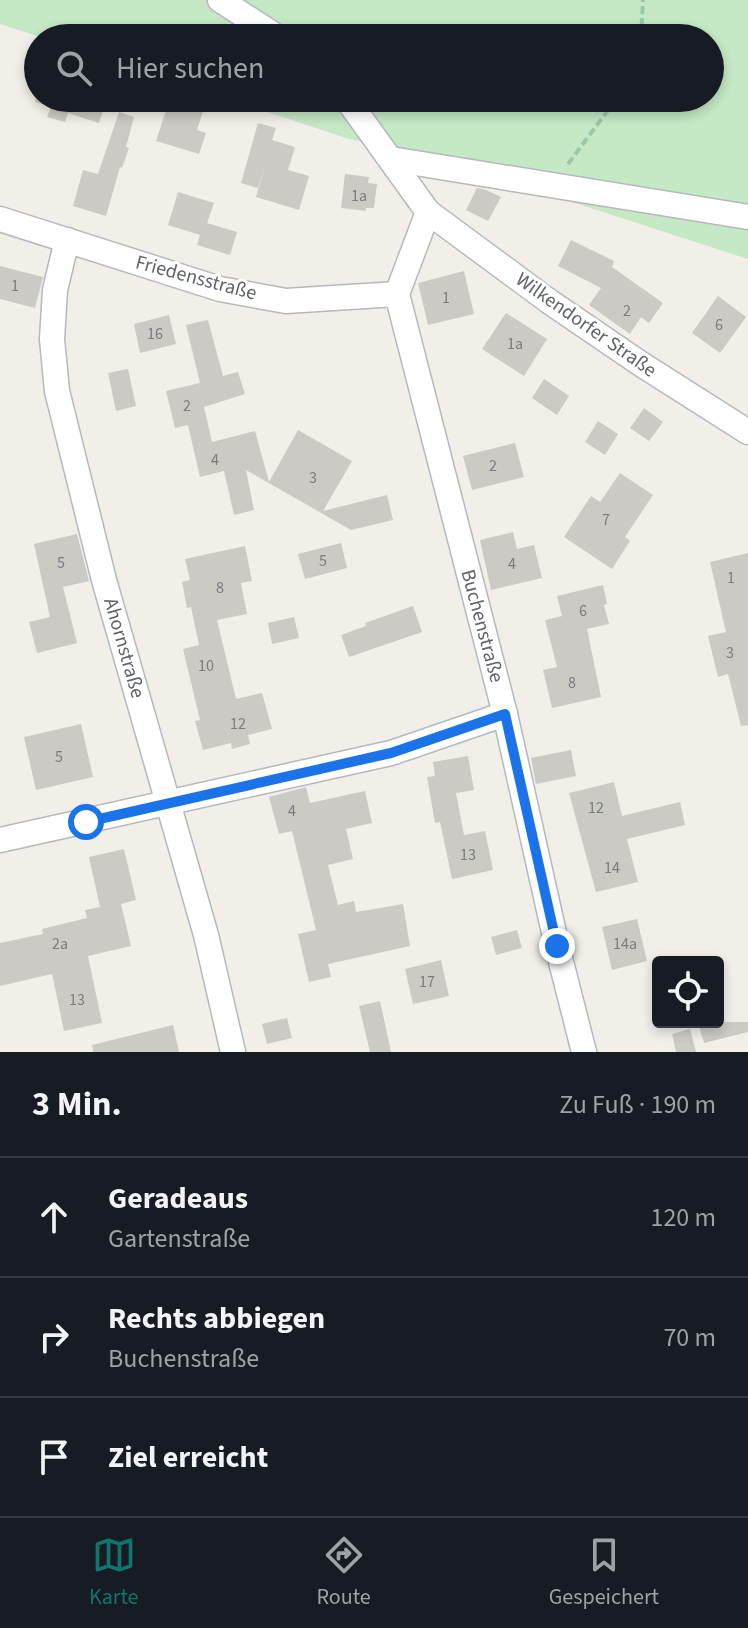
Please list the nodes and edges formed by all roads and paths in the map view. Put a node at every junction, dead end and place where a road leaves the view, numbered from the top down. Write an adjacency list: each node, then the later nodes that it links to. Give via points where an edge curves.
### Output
1 (220, 0): 3 (street)
2 (643, 0): 4 (path)
3 (257, 24)
4 (642, 24)
5 (356, 112): 7 (street, Wilkendorfer Straße)
6 (606, 112): 8 (path)
7 (391, 159): 8 (street); 9 (street, Wilkendorfer Straße)
8 (553, 186): 10 (street)
9 (428, 212): 13 (street); 14 (street, Wilkendorfer Straße, via 550,302)
10 (748, 217)
11 (0, 219): 12 (street, Friedensstraße)
12 (67, 240): 13 (street, Friedensstraße, via 220,289 286,301); 16 (street, Ahornstraße, via 55,290 57,391 104,580)
13 (397, 294): 15 (street, Buchenstraße)
14 (748, 432)
15 (505, 714): 16 (street, via 391,753); 19 (street, Buchenstraße)
16 (169, 802): 17 (street); 18 (street, Ahornstraße)
17 (0, 840)
18 (233, 1052)
19 (584, 1052)

